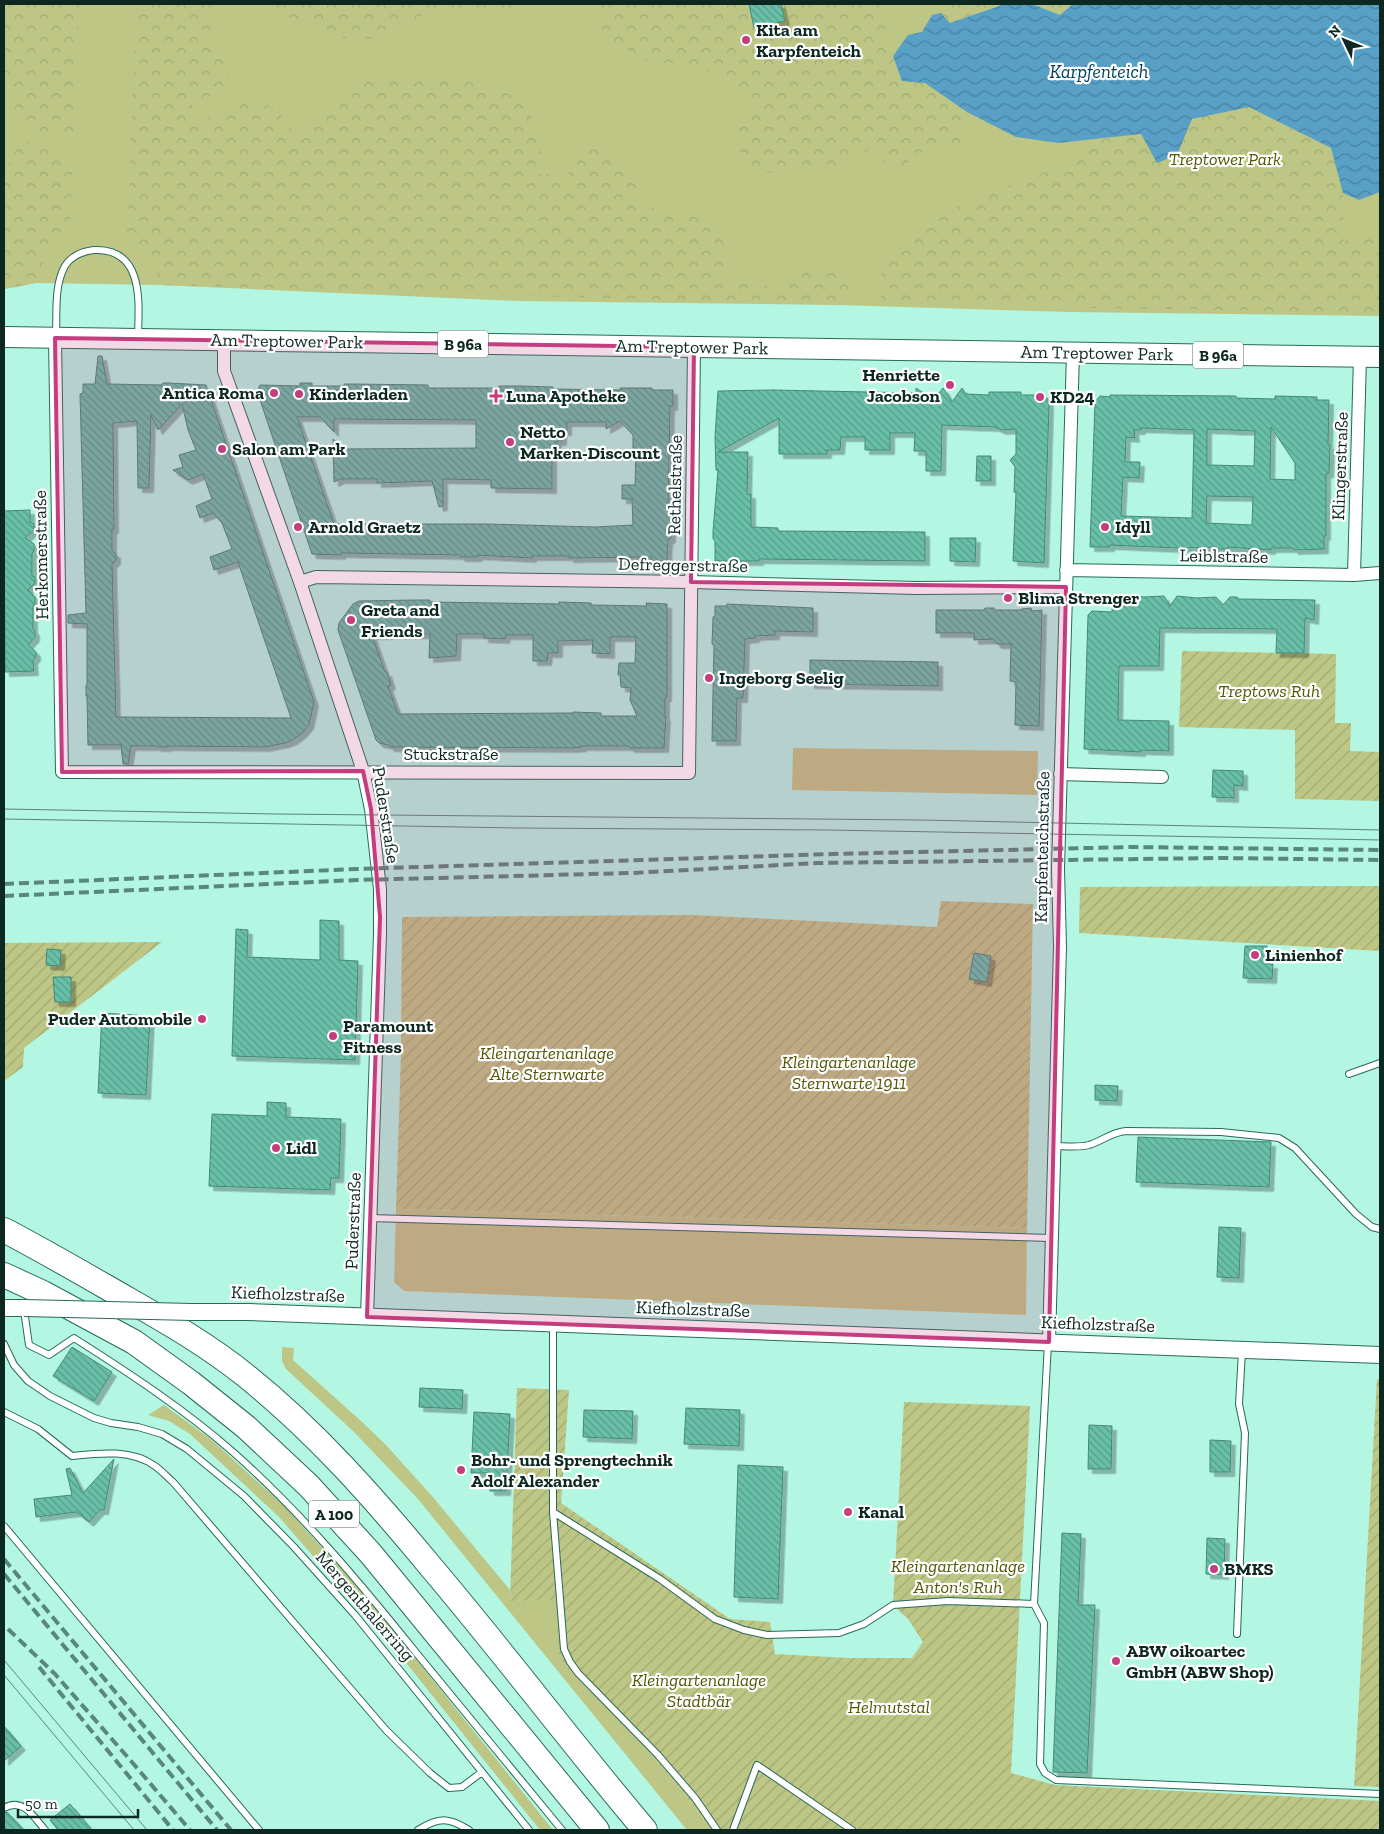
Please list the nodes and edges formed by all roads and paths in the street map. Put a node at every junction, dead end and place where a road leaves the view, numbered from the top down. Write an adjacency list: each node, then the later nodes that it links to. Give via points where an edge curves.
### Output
1 (4, 337): 2 (main road, Am Treptower Park / B 96a)
2 (55, 338): 3 (main road, Am Treptower Park / B 96a); 3 (lane, via 57,299 66,266 75,256 99,250 119,256 135,277 139,302); 16 (street, Herkomerstraße)
3 (138, 339): 4 (main road, Am Treptower Park / B 96a)
4 (224, 340): 5 (main road, Am Treptower Park / B 96a); 12 (street, Puderstraße, via 224,371)
5 (694, 347): 6 (main road, Am Treptower Park / B 96a); 13 (street, Rethelstraße)
6 (1073, 353): 7 (main road, Am Treptower Park / B 96a); 9 (street, Karpfenteichstraße)
7 (1360, 357): 8 (main road, Am Treptower Park / B 96a); 11 (street, Klingerstraße)
8 (1380, 357)
9 (1066, 570): 11 (street, Leiblstraße); 14 (street, Karpfenteichstraße)
10 (1380, 573): 11 (street, Leiblstraße)
11 (1354, 575)
12 (300, 582): 13 (street, Defreggerstraße, via 316,578); 15 (street, Puderstraße)
13 (691, 582): 14 (street, Defreggerstraße, via 917,588); 17 (street, Rethelstraße)
14 (1066, 587): 18 (street, Karpfenteichstraße)
15 (363, 771): 16 (street, Stuckstraße); 17 (street, Stuckstraße); 23 (street, Puderstraße, via 380,889)
16 (62, 772)
17 (689, 773)
18 (1060, 774): 19 (street); 22 (street, Karpfenteichstraße, via 1060,947)
19 (1162, 777)
20 (1380, 1062): 21 (lane)
21 (1349, 1074)
22 (1053, 1146): 24 (lane, via 1090,1145 1118,1131 1221,1132 1279,1138 1295,1148 1356,1214); 26 (street, Karpfenteichstraße)
23 (370, 1218): 26 (lane); 30 (street, Puderstraße)
24 (1380, 1229)
25 (4, 1230): 51 (highway, A 100, via 215,1352 272,1398 339,1460 498,1646)
26 (1051, 1238): 32 (street, Karpfenteichstraße)
27 (4, 1275): 50 (highway, A 100, via 134,1342 238,1421 309,1486 371,1554)
28 (4, 1308): 29 (street, Kiefholzstraße)
29 (24, 1308): 30 (street, Kiefholzstraße, bridge); 49 (lane, via 29,1345 50,1355 74,1338 181,1411 274,1490 376,1604)
30 (367, 1317): 31 (street, Kiefholzstraße)
31 (553, 1324): 32 (street, Kiefholzstraße); 37 (lane)
32 (1048, 1342): 34 (street, Kiefholzstraße); 39 (lane)
33 (4, 1344): 41 (lane, Mergenthalerring, via 14,1365 28,1381 50,1396 94,1418 162,1434 187,1449 244,1496 355,1615)
34 (1242, 1350): 35 (street, Kiefholzstraße); 40 (lane, via 1239,1404 1245,1433)
35 (1380, 1354)
36 (4, 1412): 41 (lane, via 38,1429 72,1456 124,1454 156,1467 173,1482 386,1730 430,1774 449,1788 462,1787)
37 (553, 1512): 39 (lane, via 660,1579 715,1618 744,1630 768,1634 839,1632 864,1624 893,1605 948,1601); 52 (lane, via 564,1649 570,1662 658,1755)
38 (4, 1526): 45 (lane)
39 (1034, 1604): 42 (lane, via 1044,1623 1040,1764 1045,1773 1056,1780)
40 (1237, 1634)
41 (482, 1772): 48 (lane, Mergenthalerring)
42 (1380, 1794)
43 (4, 1808): 44 (lane, via 15,1804 24,1806)
44 (45, 1830)
45 (259, 1830)
46 (418, 1830): 47 (lane, via 438,1820 454,1821)
47 (468, 1830)
48 (529, 1830)
49 (562, 1830)
50 (596, 1830)
51 (645, 1830)
52 (717, 1830)
53 (733, 1830): 54 (lane, via 757,1765)
54 (852, 1830)

